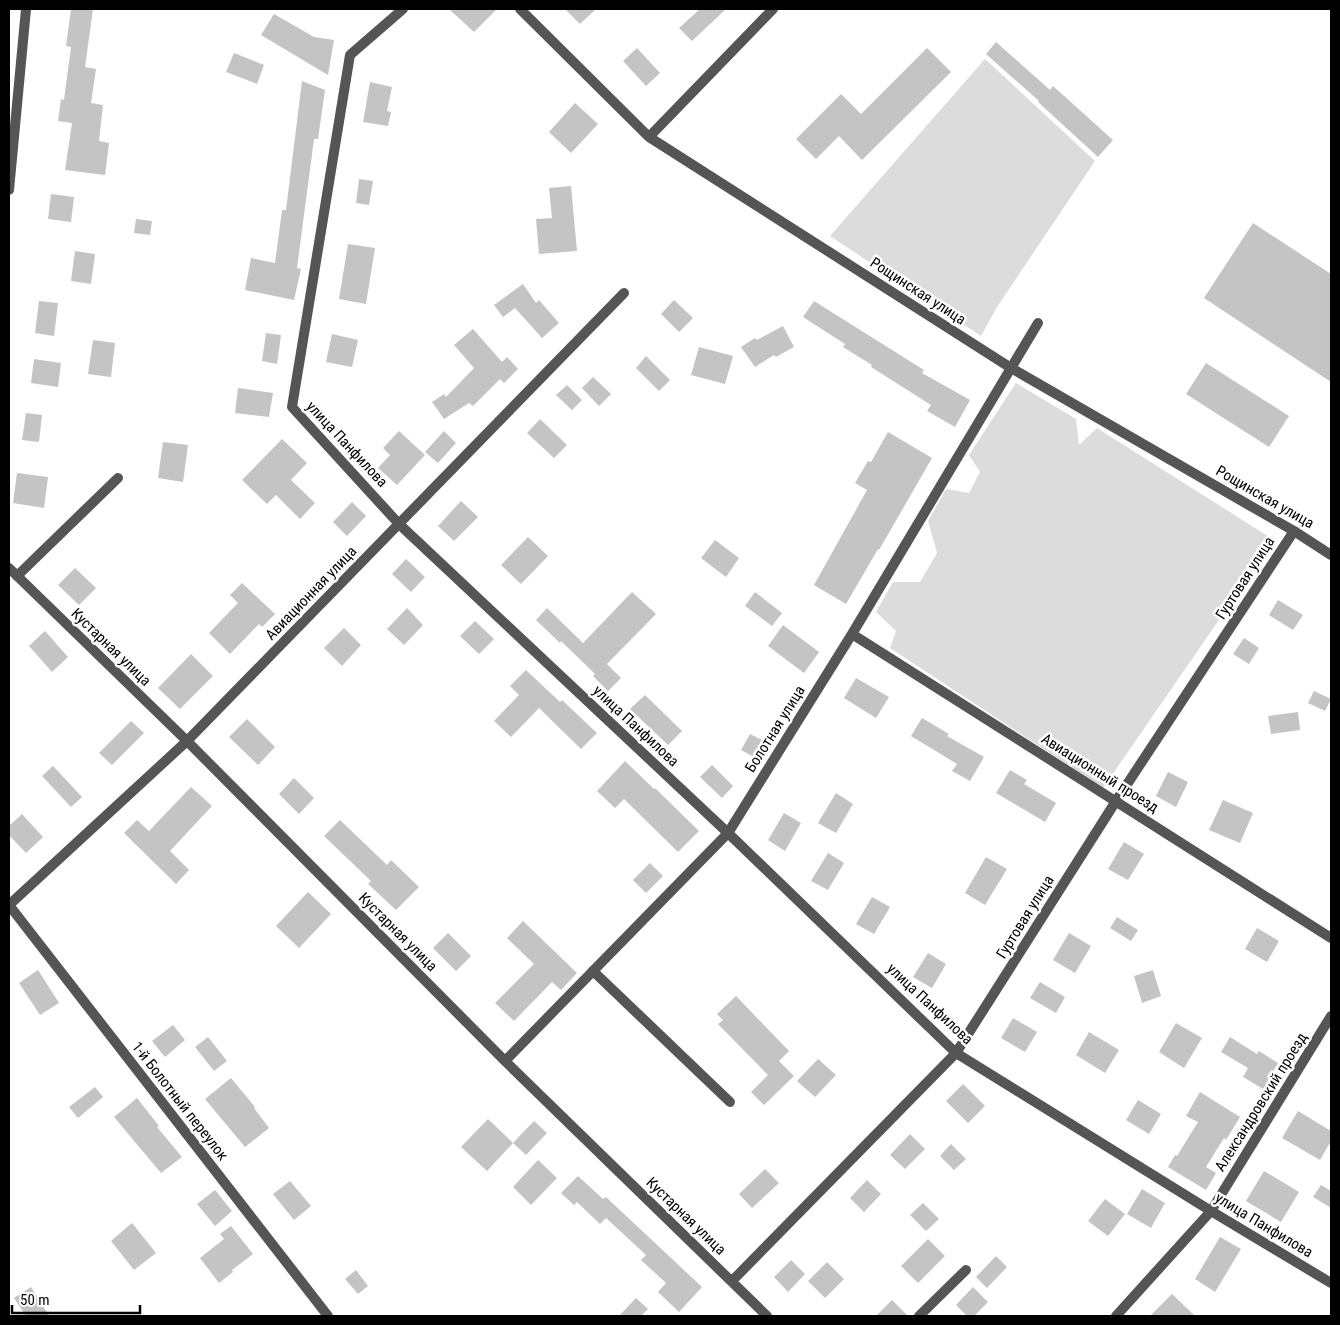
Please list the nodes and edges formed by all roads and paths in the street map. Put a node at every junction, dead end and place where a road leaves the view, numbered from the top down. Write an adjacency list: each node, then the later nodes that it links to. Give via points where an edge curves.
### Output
1 (26, 9): 6 (street)
2 (403, 9): 11 (street, улица Панфилова, via 350,55 292,407)
3 (520, 9): 5 (street, Рощинская улица)
4 (773, 9): 5 (street)
5 (649, 137): 9 (street, Рощинская улица)
6 (9, 190)
7 (624, 293): 11 (street, Авиационная улица)
8 (1038, 324): 9 (street, Болотная улица)
9 (1011, 368): 12 (street, Рощинская улица); 16 (street, Болотная улица)
10 (118, 478): 15 (street)
11 (399, 524): 17 (street, Авиационная улица); 19 (street, улица Панфилова)
12 (1294, 531): 13 (street, Рощинская улица); 18 (street, Гуртовая улица)
13 (1331, 555)
14 (9, 568): 15 (street, Кустарная улица)
15 (17, 576): 17 (street, Кустарная улица)
16 (852, 634): 18 (street, Авиационный проезд); 19 (street, Болотная улица)
17 (187, 742): 20 (street, Авиационная улица); 25 (street, Кустарная улица)
18 (1116, 801): 21 (street, Авиационный проезд); 24 (street, Гуртовая улица)
19 (728, 833): 22 (street, Болотная улица); 24 (street, улица Панфилова)
20 (9, 905): 31 (street, 1-й Болотный переулок)
21 (1331, 938)
22 (593, 970): 25 (street, Болотная улица); 26 (street)
23 (1331, 1016): 27 (street, Александровский проезд)
24 (956, 1053): 27 (street, улица Панфилова); 29 (street, Гуртовая улица)
25 (505, 1061): 29 (street, Кустарная улица)
26 (730, 1102)
27 (1211, 1211): 30 (street, улица Панфилова); 34 (street, Александровский проезд)
28 (966, 1270): 33 (street)
29 (732, 1281): 32 (street, Кустарная улица)
30 (1331, 1283)
31 (328, 1316)
32 (768, 1316)
33 (919, 1316)
34 (1116, 1316)

